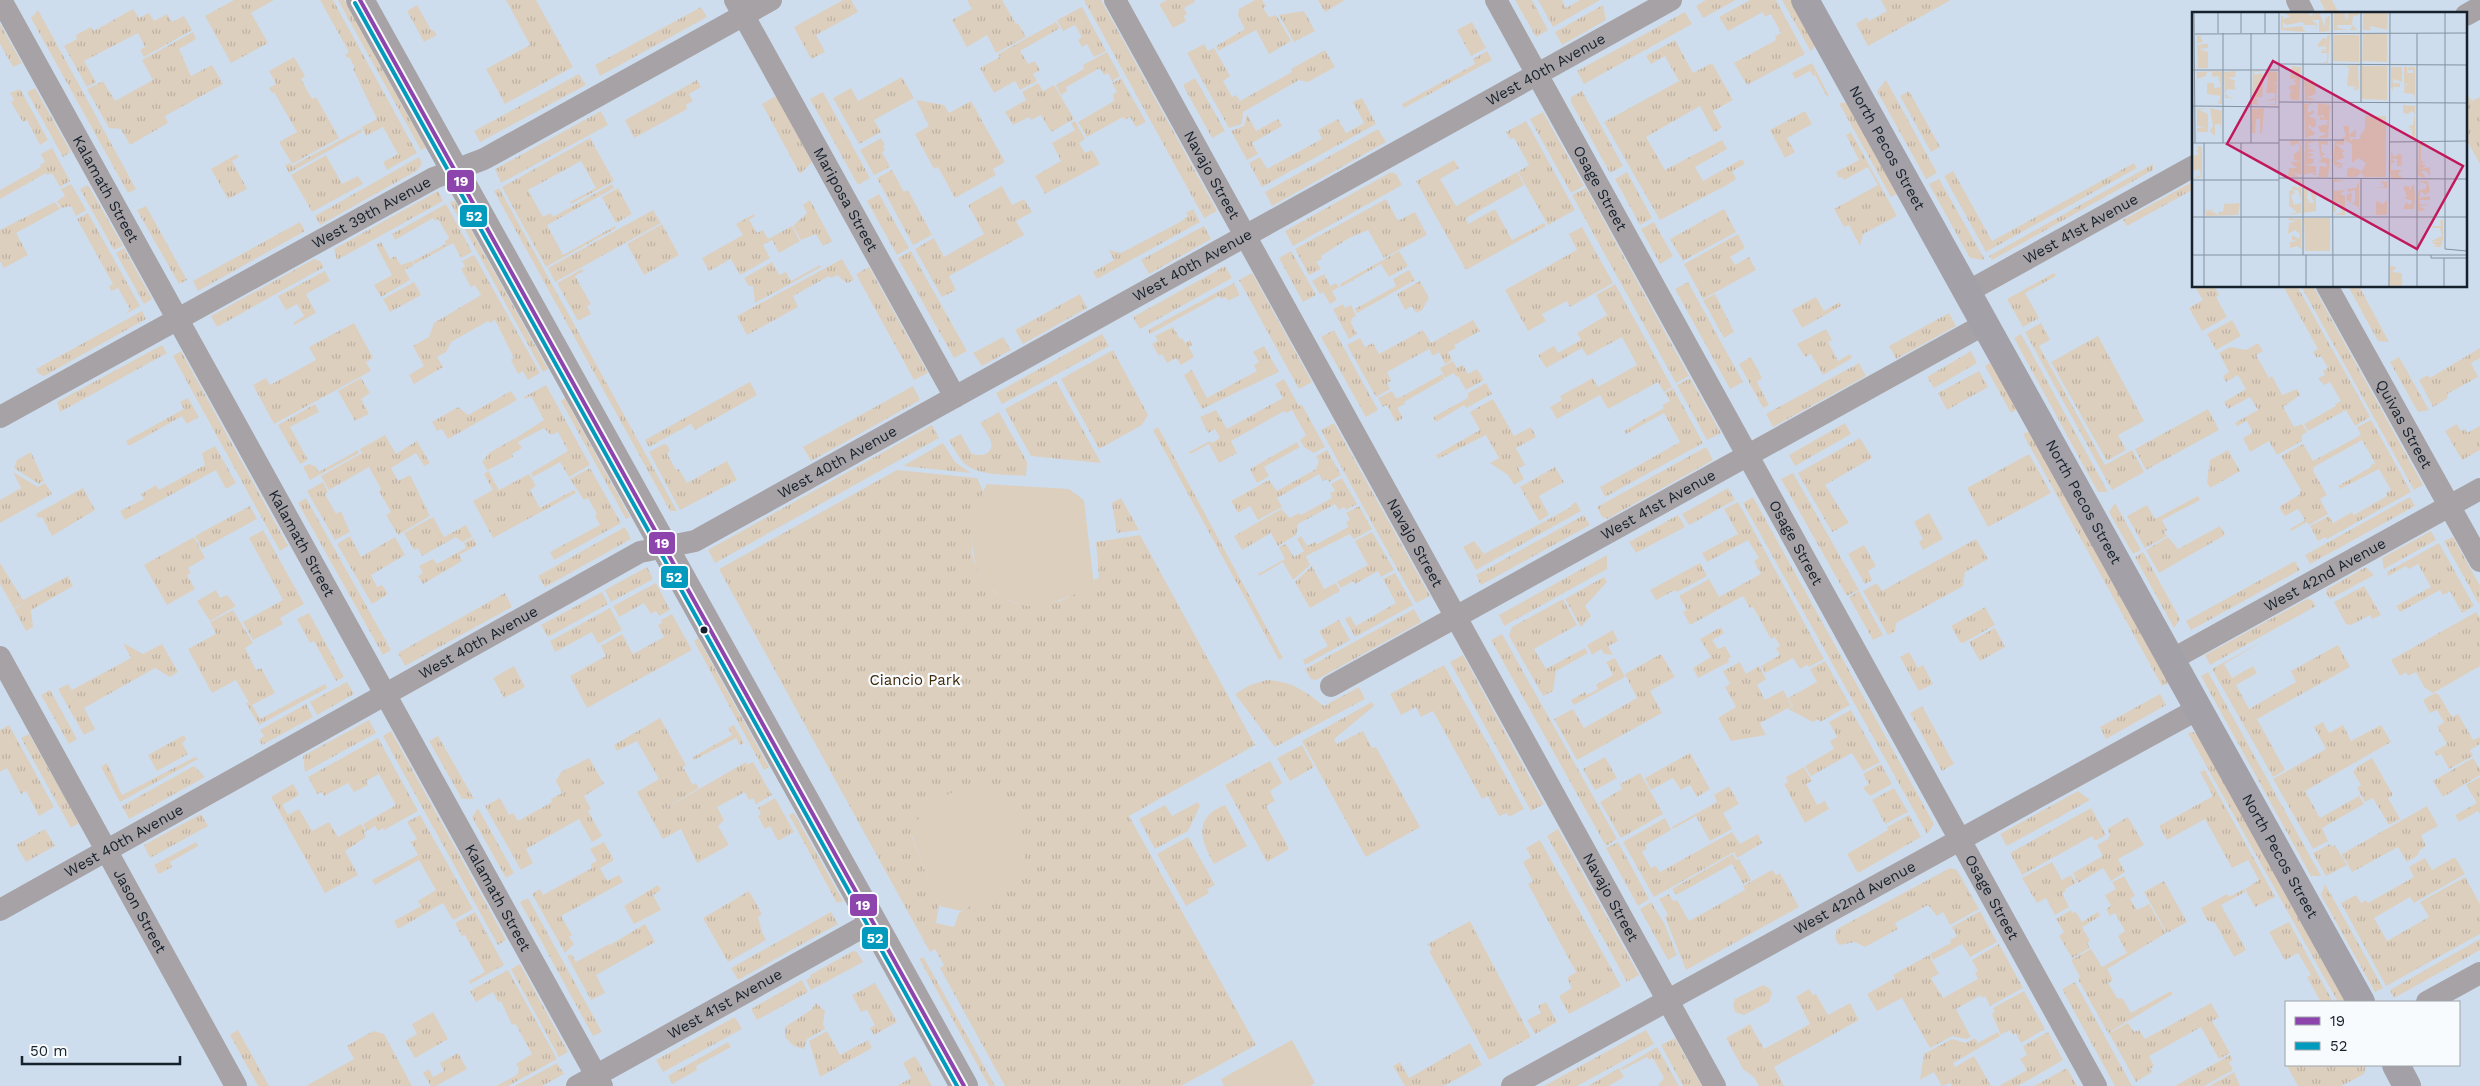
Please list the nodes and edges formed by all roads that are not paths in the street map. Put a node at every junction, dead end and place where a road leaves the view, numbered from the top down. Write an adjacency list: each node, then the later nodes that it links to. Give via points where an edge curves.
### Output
1 (1, 0): 19 (street, Kalamath Street)
2 (360, 0): 15 (street)
3 (771, 0): 10 (street, West 39th Avenue)
4 (1115, 0): 16 (street, Navajo Street)
5 (1496, 0): 13 (street, Osage Street)
6 (1671, 0): 13 (street, West 40th Avenue)
7 (1805, 0): 18 (main road, North Pecos Street)
8 (2297, 0): 11 (street)
9 (2480, 7): 12 (street)
10 (740, 8): 15 (street, West 39th Avenue, via 484,159); 21 (street, Mariposa Street)
11 (2303, 12)
12 (2468, 14)
13 (1538, 75): 16 (street, West 40th Avenue); 23 (street, Osage Street)
14 (2192, 167): 18 (street, West 41st Avenue)
15 (454, 170): 19 (street, West 39th Avenue); 26 (street)
16 (1246, 237): 21 (street, West 40th Avenue); 28 (street, Navajo Street)
17 (2329, 288): 25 (street, Quivas Street)
18 (1967, 292): 20 (main road, North Pecos Street)
19 (178, 319): 22 (street, West 39th Avenue); 32 (street, Kalamath Street)
20 (1985, 324): 23 (street, West 41st Avenue); 30 (main road, North Pecos Street)
21 (956, 397): 26 (street, West 40th Avenue, via 696,541)
22 (0, 417)
23 (1746, 456): 28 (street, West 41st Avenue); 34 (street, Osage Street)
24 (2480, 489): 25 (street, West 42nd Avenue)
25 (2449, 506): 27 (street, Quivas Street); 30 (street, West 42nd Avenue)
26 (664, 547): 32 (street, West 40th Avenue, via 640,552); 37 (street)
27 (2480, 561)
28 (1456, 617): 31 (street, West 41st Avenue); 39 (street, Navajo Street)
29 (0, 657): 35 (street, Jason Street)
30 (2171, 660): 33 (main road, North Pecos Street)
31 (1331, 686)
32 (385, 695): 35 (street, West 40th Avenue); 43 (street, Kalamath Street)
33 (2198, 709): 34 (street, West 42nd Avenue); 40 (main road, North Pecos Street)
34 (1960, 840): 39 (street, West 42nd Avenue); 48 (street, Osage Street)
35 (106, 850): 36 (street, West 40th Avenue); 44 (street, Jason Street)
36 (0, 910)
37 (872, 922): 43 (street, West 41st Avenue); 45 (street)
38 (2480, 973): 41 (street)
39 (1668, 1000): 46 (street, West 42nd Avenue); 47 (street, Navajo Street)
40 (2360, 1001)
41 (2429, 1001)
42 (2397, 1066): 49 (main road)
43 (592, 1083)
44 (236, 1086)
45 (964, 1086)
46 (1512, 1086)
47 (1715, 1086)
48 (2096, 1086)
49 (2407, 1086)

